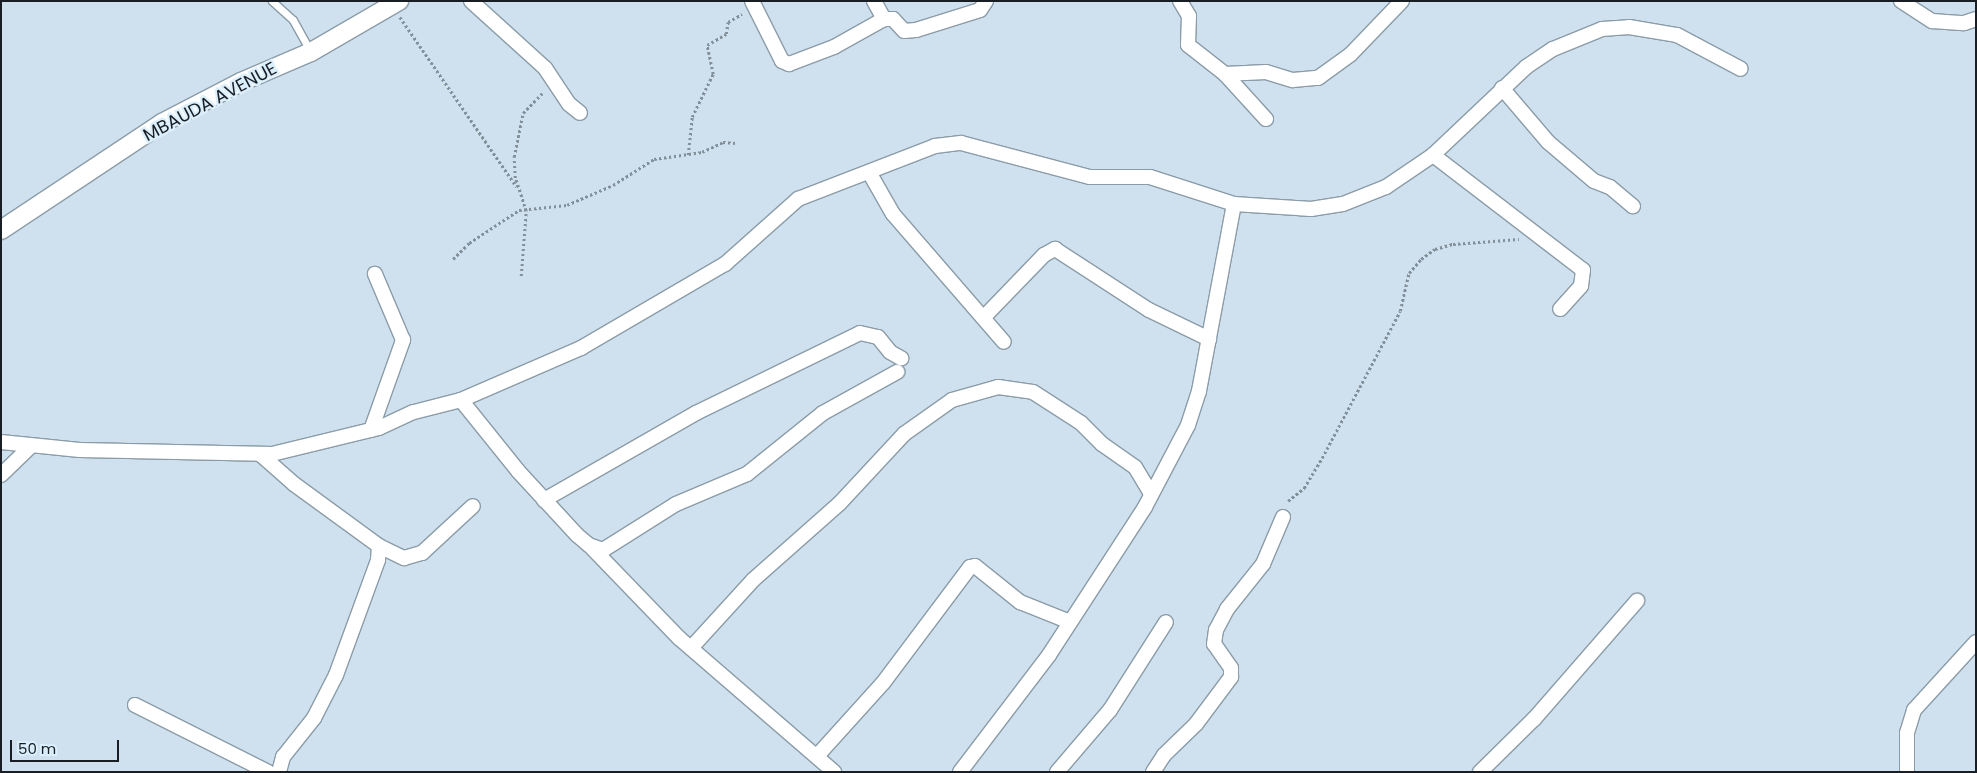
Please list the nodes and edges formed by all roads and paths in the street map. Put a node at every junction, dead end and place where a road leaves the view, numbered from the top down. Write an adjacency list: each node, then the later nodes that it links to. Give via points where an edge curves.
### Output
1 (272, 1): 12 (lane, via 293,20)
2 (471, 1): 15 (street, via 545,68)
3 (874, 1): 10 (street)
4 (986, 1): 10 (street, via 980,10 908,32 891,18)
5 (1180, 1): 14 (street, via 1189,16 1188,45)
6 (1402, 1): 14 (street, via 1350,55 1318,78 1293,80 1266,72)
7 (1901, 1): 11 (street, via 1932,21 1964,23)
8 (395, 3): 12 (street, MBAUDA AVENUE); 23 (path)
9 (754, 5): 10 (street, via 782,61 789,64 834,46); 20 (path, via 732,18 726,34 706,45 713,74 692,116)
10 (884, 19)
11 (1976, 19)
12 (311, 52): 27 (street, MBAUDA AVENUE, via 241,82 162,123)
13 (1741, 69): 16 (street, via 1677,35 1655,30 1602,29 1553,49)
14 (1225, 74): 18 (street)
15 (554, 82): 17 (street, via 568,104); 23 (path, via 523,113 514,157)
16 (1502, 88): 21 (street); 25 (street, via 1548,142 1594,181 1610,187)
17 (580, 113)
18 (1266, 120)
19 (735, 143): 20 (path, via 723,142)
20 (688, 154): 26 (path, via 654,158 607,188 567,205)
21 (1433, 155): 24 (street, via 1386,186 1343,204 1312,209); 28 (street)
22 (869, 172): 24 (street, via 935,146 961,143 1080,176 1135,176 1163,180); 33 (street, via 892,214 928,258); 38 (street, via 798,199 725,264 581,348)
23 (517, 187): 26 (path)
24 (1234, 204): 34 (street)
25 (1633, 206)
26 (526, 208): 29 (path, via 468,243); 31 (path)
27 (1, 230)
28 (1535, 234): 32 (street, via 1583,270 1581,286); 46 (path, via 1448,245 1421,259 1409,273 1400,311 1322,458 1304,488)
29 (453, 259)
30 (375, 274): 39 (street, via 402,330 403,340)
31 (521, 276)
32 (1560, 309)
33 (984, 316): 34 (street, via 1044,255 1055,249 1149,310); 35 (street)
34 (1209, 339): 44 (street, via 1195,407)
35 (1004, 342)
36 (901, 358): 45 (street, via 890,352 878,337 860,333 696,413)
37 (897, 372): 50 (street, via 822,413 747,474 676,504 603,550)
38 (461, 400): 39 (street, via 414,412); 45 (street)
39 (371, 430): 42 (street, via 272,454)
40 (1, 442): 41 (street)
41 (30, 447): 42 (street); 43 (street)
42 (260, 454): 49 (street, via 294,484)
43 (1, 475)
44 (1151, 494): 52 (street); 55 (street, via 1134,467 1102,444 1081,423 1033,392 998,387 961,397 929,414 904,434 839,504 753,580)
45 (544, 500): 50 (street)
46 (1288, 502)
47 (473, 506): 49 (street, via 437,542 414,557 396,556)
48 (1283, 517): 63 (street, via 1263,564 1227,609 1216,630 1214,644 1230,668 1231,677 1196,724 1164,755)
49 (379, 546): 59 (street, via 378,560 336,675 318,711 283,757)
50 (589, 546): 55 (street)
51 (1637, 601): 64 (street, via 1534,719)
52 (1070, 622): 57 (street, via 1020,602 975,566 970,567 883,683); 61 (street, via 1040,669)
53 (1166, 622): 62 (street, via 1110,710)
54 (1976, 642): 65 (street, via 1914,710 1907,733)
55 (691, 648): 57 (street)
56 (135, 705): 58 (street)
57 (817, 756): 60 (street)
58 (268, 772)
59 (279, 772)
60 (834, 772)
61 (960, 772)
62 (1056, 772)
63 (1153, 772)
64 (1480, 772)
65 (1907, 772)

